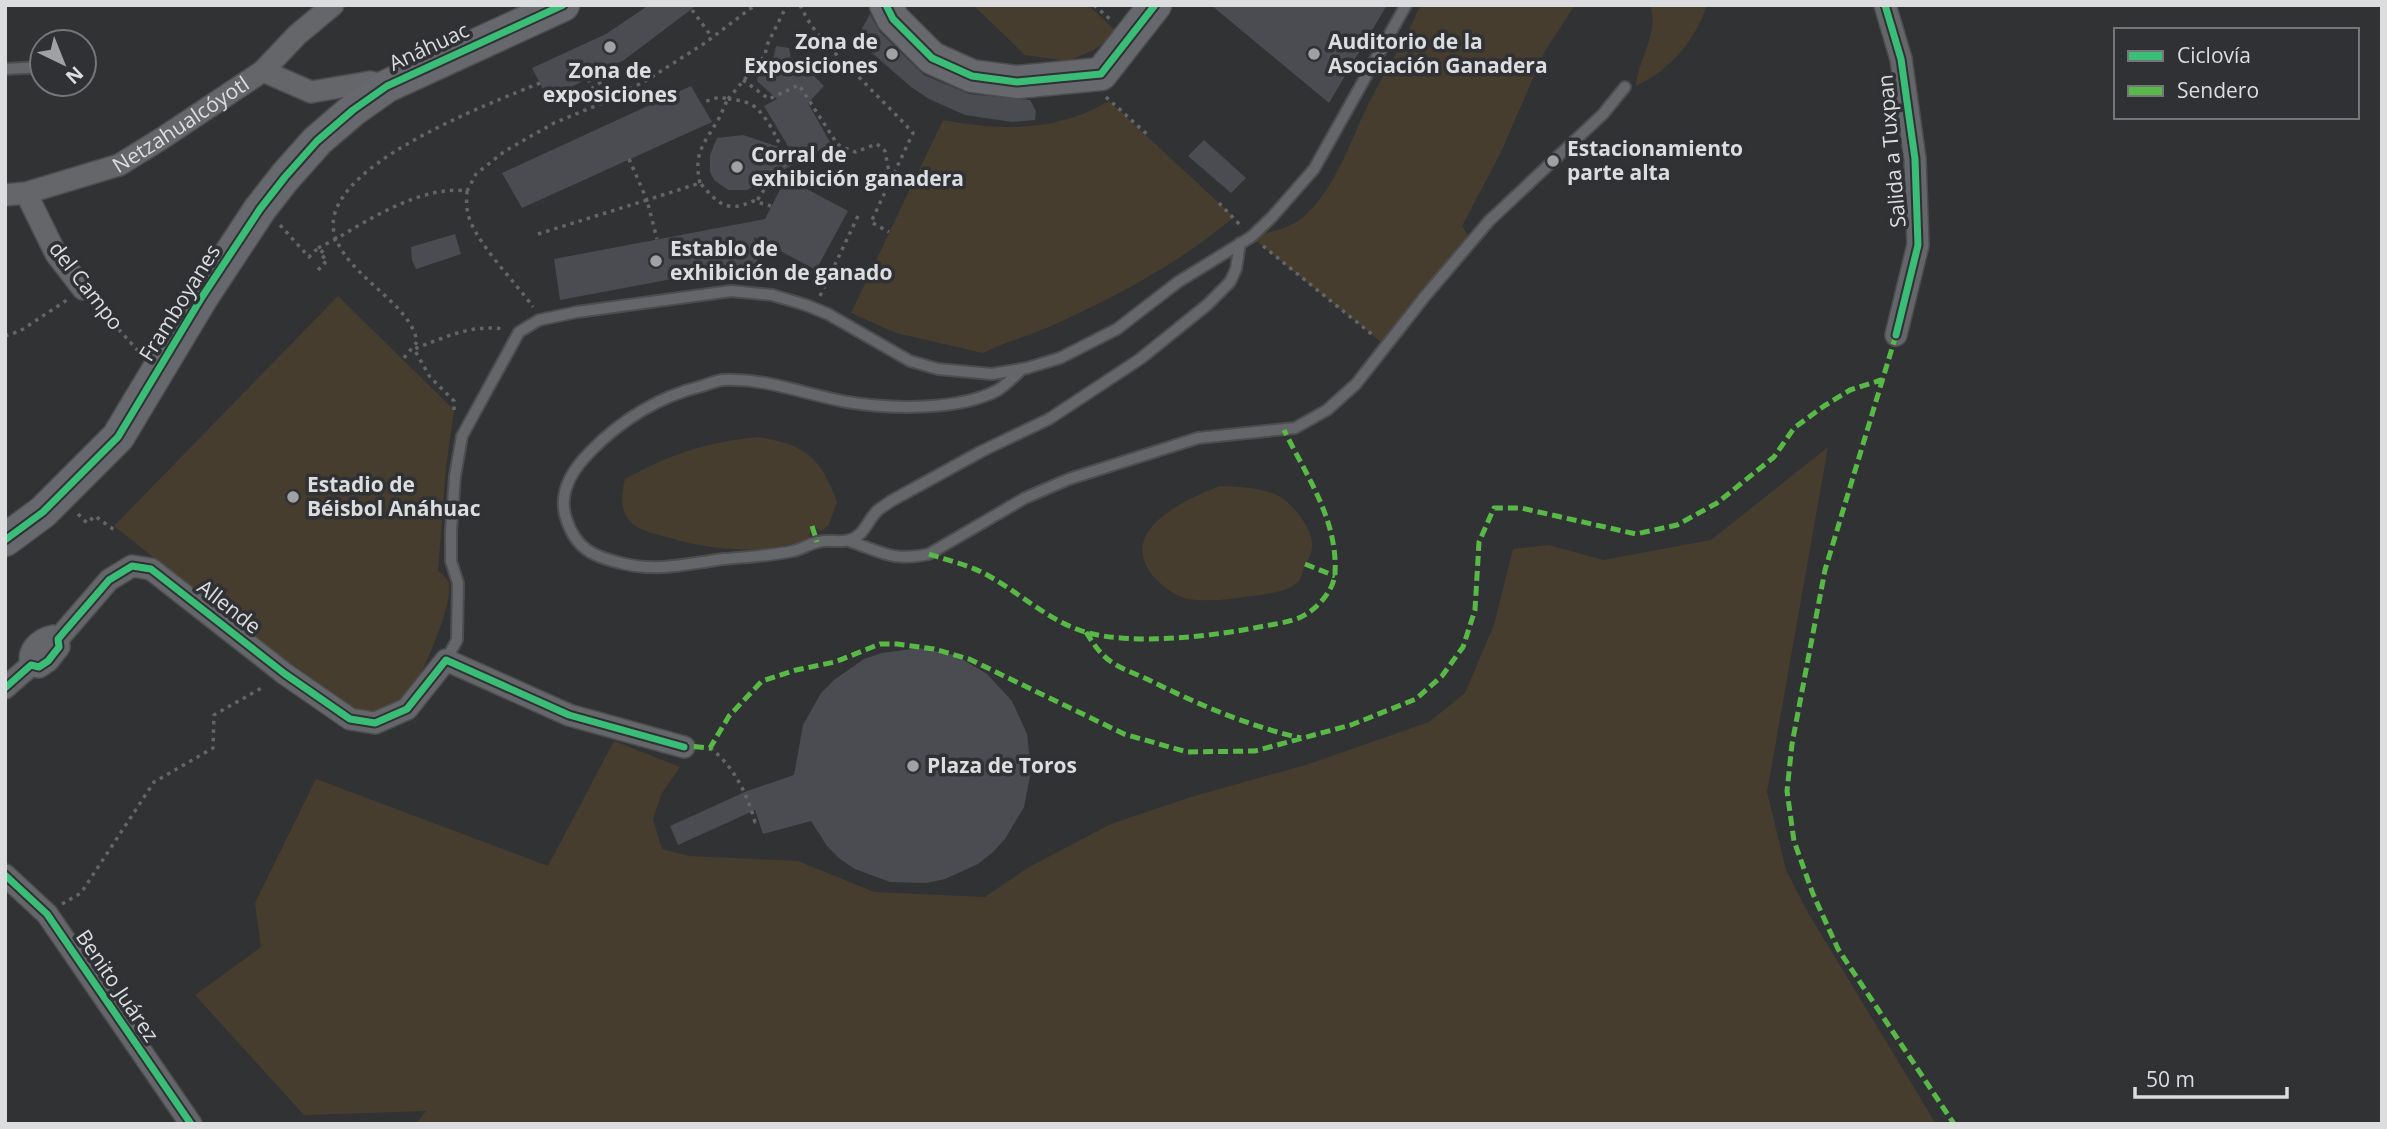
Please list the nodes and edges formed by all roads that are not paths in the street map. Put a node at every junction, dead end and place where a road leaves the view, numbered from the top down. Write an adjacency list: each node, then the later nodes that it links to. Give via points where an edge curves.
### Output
1 (333, 5): 9 (street, Netzahualcóyotl)
2 (563, 5): 10 (street, Anáhuac)
3 (886, 5): 4 (street, via 893,19 932,58 972,76 1017,82 1101,74)
4 (1155, 5)
5 (1406, 5): 13 (lane, via 1314,169 1272,217)
6 (1885, 5): 15 (street, Salida a Tuxpan, via 1901,59 1915,159 1918,245)
7 (28, 68): 8 (lane)
8 (5, 69)
9 (263, 71): 10 (street, via 312,92 370,82); 12 (street, Netzahualcóyotl, via 119,165)
10 (387, 86): 17 (street, Framboyanes, via 317,141 279,185 202,297 118,437 27,527)
11 (1625, 87): 18 (lane, via 1489,221 1356,384 1327,410 1295,428 1198,438 1069,479 1025,498 929,554 884,556)
12 (15, 194): 14 (street, del Campo)
13 (1240, 243): 16 (lane, via 1178,282 1117,329 1060,358); 18 (lane, via 1230,282 1140,359 1049,419 891,501)
14 (83, 289)
15 (1896, 335)
16 (1022, 369): 18 (lane, via 998,390 920,407 855,403 747,379 722,380 682,391 610,432 578,465 564,496 567,521 580,545 592,555 638,567 768,555 797,551 817,542); 19 (lane, via 971,373 910,361 814,308 772,295 732,291 538,320 519,332 461,436 451,531 451,561 458,583 457,640)
17 (5, 540)
18 (849, 541)
19 (446, 660): 20 (street, Allende, via 407,709 375,723 350,719 151,569 132,566 109,580 58,639 59,647 48,661 39,667 31,665); 21 (street, via 569,715)
20 (5, 688)
21 (684, 747)
22 (5, 875): 23 (street, Benito Juárez, via 47,914)
23 (191, 1124)

